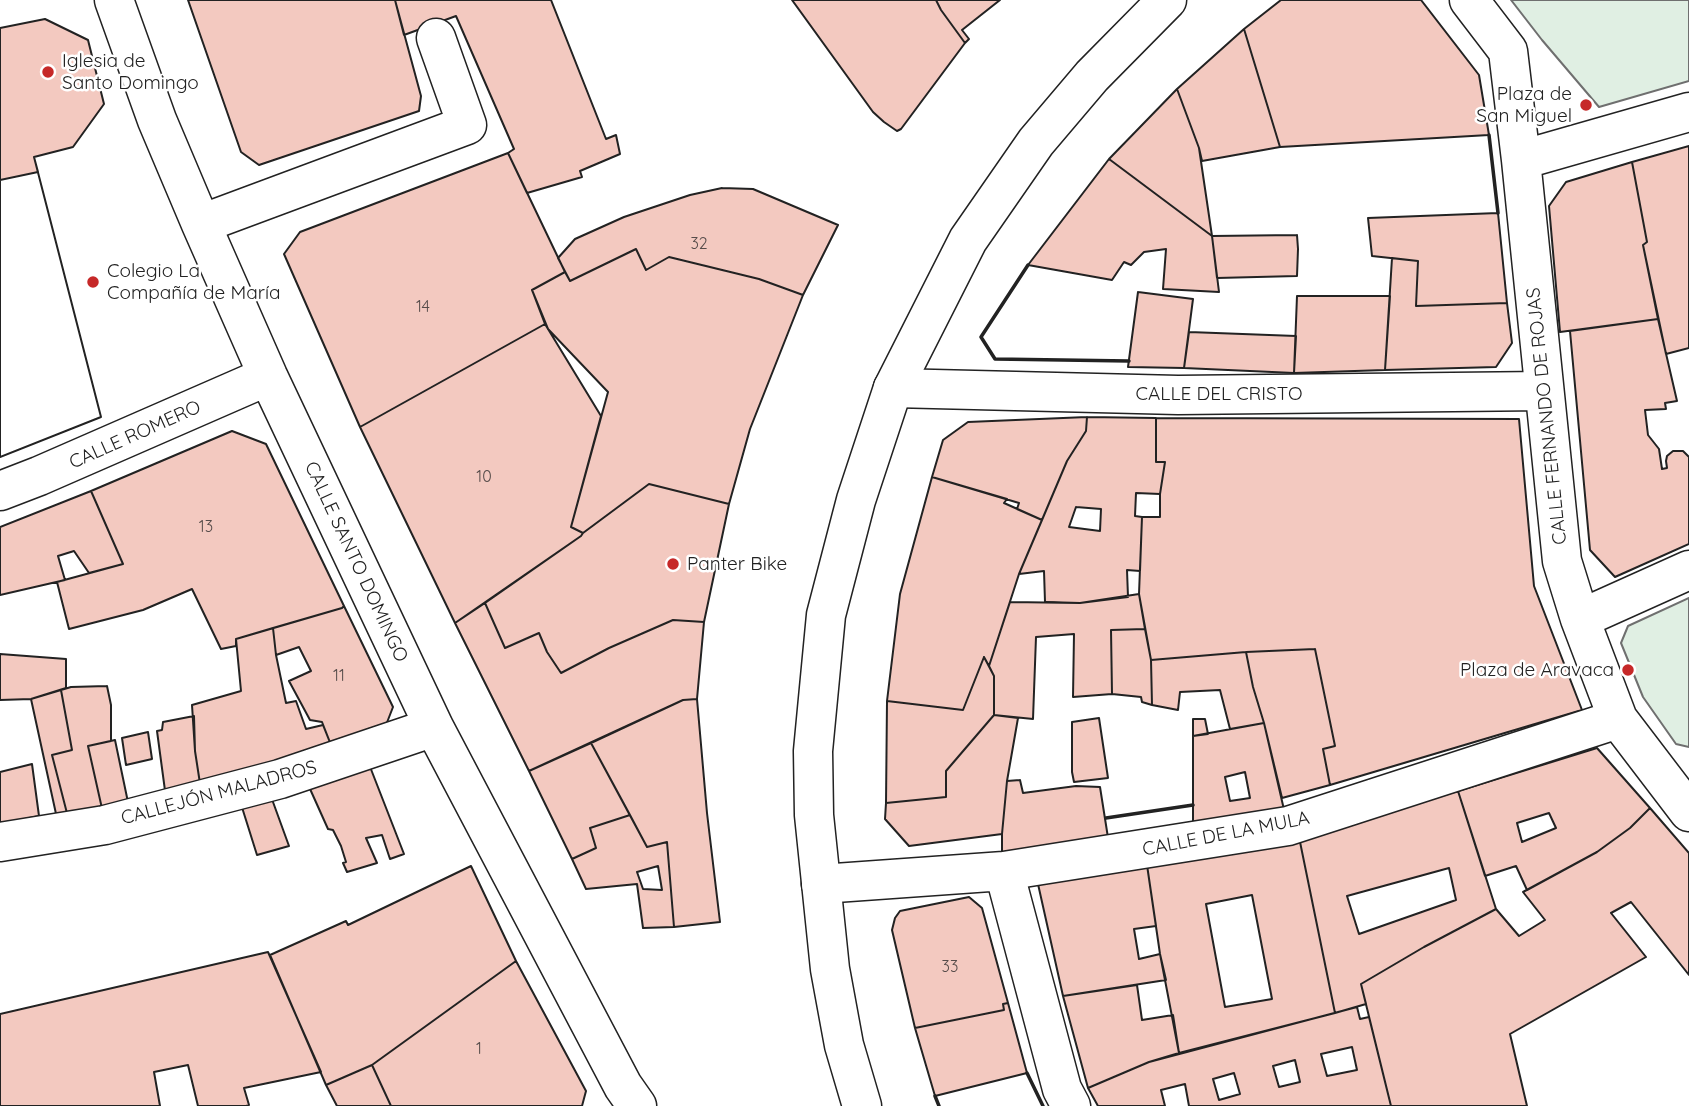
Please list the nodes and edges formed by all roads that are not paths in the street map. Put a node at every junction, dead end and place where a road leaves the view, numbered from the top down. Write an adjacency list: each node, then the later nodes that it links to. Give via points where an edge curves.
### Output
1 (114, 0): 7 (street, CALLE SANTO DOMINGO)
2 (1167, 0): 9 (street, via 1092,76 1036,142 968,240)
3 (1469, 0): 6 (street, CALLE FERNANDO DE ROJAS, via 1508,51)
4 (436, 38): 7 (street, via 467,125)
5 (1689, 112): 6 (street)
6 (1521, 160): 10 (street, CALLE FERNANDO DE ROJAS)
7 (201, 224): 8 (street, CALLE SANTO DOMINGO)
8 (268, 376): 11 (street, CALLE ROMERO); 15 (street, CALLE SANTO DOMINGO)
9 (893, 388): 10 (street, CALLE DEL CRISTO, via 1178,396); 19 (street, via 856,500 826,615 813,751)
10 (1544, 391): 13 (street, CALLE FERNANDO DE ROJAS, via 1562,561)
11 (0, 491)
12 (1689, 570): 13 (street)
13 (1580, 620): 14 (street, CALLE FERNANDO DE ROJAS)
14 (1618, 719): 16 (street, CALLE FERNANDO DE ROJAS); 18 (street, CALLE DE LA MULA, via 1288,826)
15 (435, 727): 17 (street, CALLEJÓN MALADROS, via 280,779 105,825); 20 (street, CALLE SANTO DOMINGO, via 622,1086)
16 (1689, 812)
17 (0, 842)
18 (1004, 871): 19 (street, CALLE DE LA MULA); 22 (street, via 1062,1088)
19 (821, 884): 21 (street, via 830,970 844,1045)
20 (637, 1106)
21 (862, 1106)
22 (1071, 1106)

